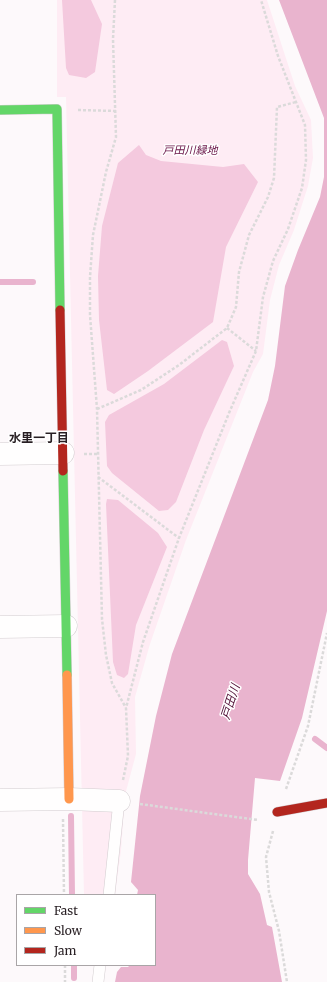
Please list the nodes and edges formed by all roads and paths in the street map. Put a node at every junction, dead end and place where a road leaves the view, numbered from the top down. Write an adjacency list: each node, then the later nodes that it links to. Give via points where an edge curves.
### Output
1 (115, 0): 6 (path, via 113,39)
2 (261, 0): 3 (path, via 278,56)
3 (296, 102): 7 (path, via 278,107 274,178 268,197 249,235 239,272 236,307); 8 (path, via 305,125 306,160 302,188 288,229 273,261 263,297)
4 (58, 109): 5 (street); 6 (path); 10 (street)
5 (0, 110)
6 (116, 111): 9 (path, via 116,137 97,214 90,277 90,315)
7 (227, 328): 8 (path); 9 (path, via 141,390)
8 (256, 351): 13 (path)
9 (97, 409): 12 (path)
10 (63, 453): 11 (street); 14 (street)
11 (0, 454)
12 (98, 476): 13 (path); 17 (path, via 102,619 106,654 112,683)
13 (179, 538): 17 (path, via 143,642)
14 (66, 626): 15 (street); 18 (street)
15 (0, 627)
16 (327, 633): 22 (path, via 308,726)
17 (126, 708): 20 (path)
18 (66, 799): 19 (street); 20 (street); 24 (path)
19 (0, 800)
20 (129, 802): 23 (path); 25 (lane)
21 (327, 803): 22 (street)
22 (277, 812): 30 (path, via 266,857 269,892)
23 (262, 820)
24 (64, 894)
25 (109, 894)
26 (65, 966): 28 (path)
27 (100, 966): 29 (lane)
28 (65, 982)
29 (98, 982)
30 (287, 982)

